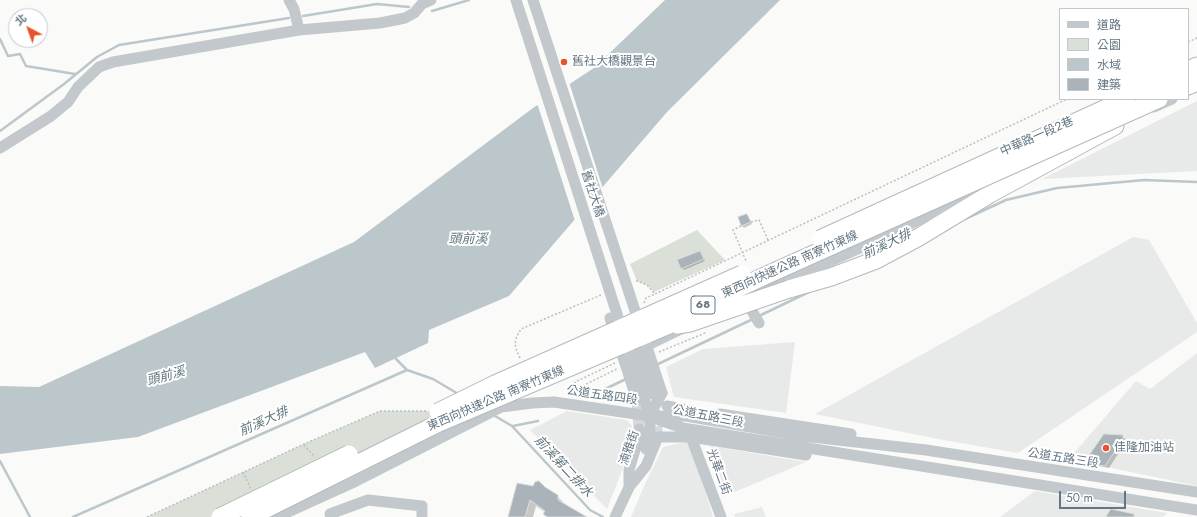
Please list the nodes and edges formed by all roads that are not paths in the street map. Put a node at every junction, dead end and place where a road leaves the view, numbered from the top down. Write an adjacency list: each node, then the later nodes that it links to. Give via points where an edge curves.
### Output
1 (289, 0): 5 (street)
2 (431, 0): 5 (street, via 410,15 399,19)
3 (516, 0): 19 (street, 舊社大橋, bridge)
4 (533, 0): 19 (street, 舊社大橋, bridge)
5 (299, 30): 10 (street, via 113,62 99,67 78,87 68,102 51,116)
6 (1124, 100): 34 (highway, 東西向快速公路 南寮竹東線 / 68, bridge, via 919,195 495,384)
7 (1159, 102): 8 (street, 中華路一段2巷, via 1139,104); 9 (street, 中華路一段2巷); 16 (highway, 東西向快速公路 南寮竹東線 / 68, bridge, via 758,279 693,310)
8 (1102, 121): 9 (street); 11 (street, 中華路一段2巷, via 983,176 965,197 948,206)
9 (1120, 124): 16 (highway, bridge, via 990,194 876,260 690,323)
10 (0, 148)
11 (770, 287): 12 (street, 中華路一段2巷); 13 (street, 中華路一段2巷)
12 (749, 306): 13 (street, 中華路一段2巷); 15 (street)
13 (720, 311): 17 (street, 中華路一段2巷)
14 (610, 318): 18 (street, 湳雅街)
15 (759, 323)
16 (667, 326): 35 (highway, 東西向快速公路 南寮竹東線 / 68, bridge, via 439,423)
17 (638, 349): 18 (street); 19 (street, 湳雅街, via 648,379)
18 (622, 361): 19 (street, 湳雅街, via 632,384)
19 (648, 396): 21 (street, 湳雅街); 21 (street, 湳雅街)
20 (667, 406): 25 (street, 公道五路三段, via 884,438)
21 (650, 416): 25 (street, 公道五路三段, via 686,416 803,436); 26 (street, 公道五路三段, via 683,428); 28 (street, 湳雅街, via 650,436); 32 (street, 公道五路四段, via 554,402 501,407 352,483 340,483)
22 (639, 429): 28 (street, 湳雅街, via 629,470)
23 (658, 437): 24 (street, 公道五路三段); 28 (street, 湳雅街, via 646,466)
24 (692, 437): 26 (street, 公道五路三段, via 877,466); 39 (street, 光華二街)
25 (926, 450): 27 (street, 公道五路三段)
26 (919, 466): 29 (street, 公道五路三段)
27 (1090, 476): 29 (street); 30 (street, 公道五路三段)
28 (629, 487): 33 (street, 湳雅街)
29 (1087, 492): 31 (street, 公道五路三段)
30 (1197, 492)
31 (1197, 510)
32 (282, 514): 36 (street, 公道五路四段)
33 (616, 515)
34 (219, 517)
35 (250, 517)
36 (265, 517)
37 (331, 517): 38 (street, via 330,514 368,500 422,506)
38 (422, 517)
39 (721, 517)

